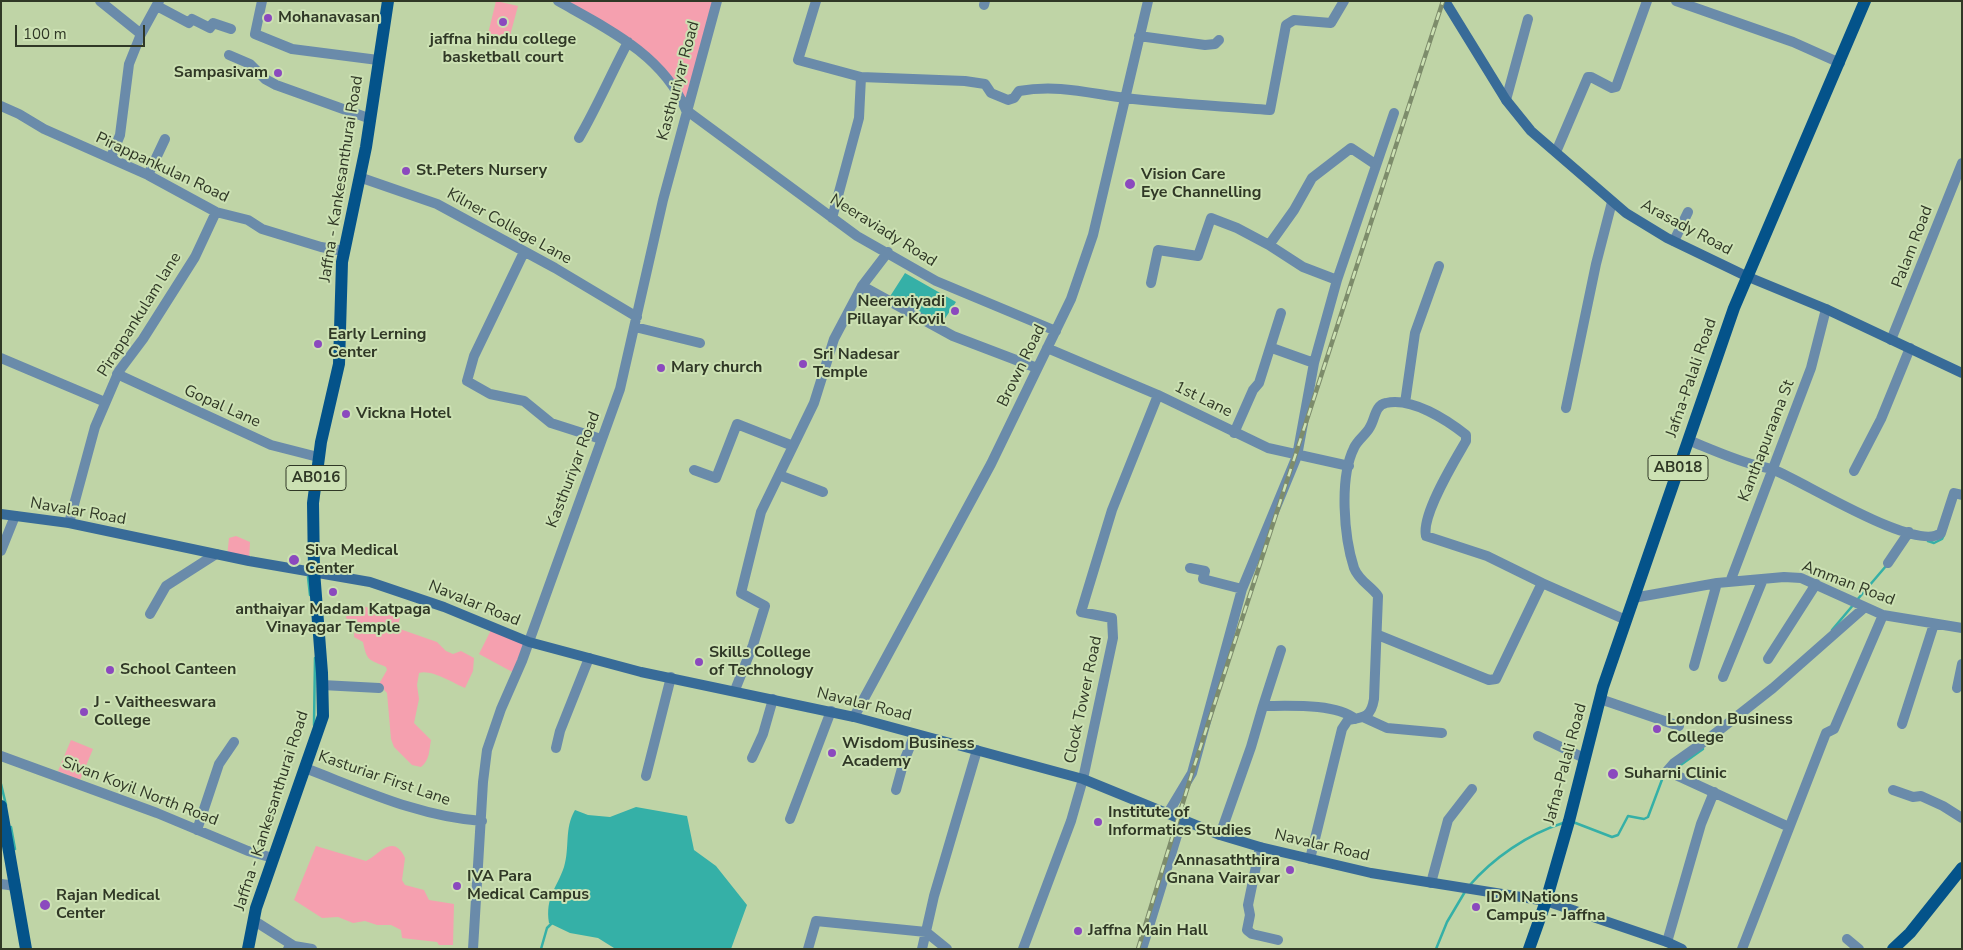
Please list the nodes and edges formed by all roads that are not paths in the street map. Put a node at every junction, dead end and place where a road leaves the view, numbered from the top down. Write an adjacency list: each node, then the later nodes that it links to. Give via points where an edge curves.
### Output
1 (100, 1): 16 (street)
2 (262, 1): 21 (street, via 255,34 292,48)
3 (388, 1): 21 (main road, Jaffna - Kankesanthurai Road / AB016)
4 (558, 1): 19 (street)
5 (717, 1): 27 (street, Kasthuriyar Road)
6 (816, 1): 23 (street, via 798,60)
7 (1148, 1): 17 (street, Brown Road)
8 (1344, 1): 24 (street, via 1332,23 1294,20 1288,23 1270,110)
9 (1445, 1): 25 (street, Arasady Road)
10 (1647, 1): 32 (street, via 1616,87 1588,77)
11 (1676, 1): 22 (street, via 1785,39)
12 (1865, 1): 22 (main road, Jafna-Palali Road / AB018)
13 (158, 4): 15 (street, via 188,23 192,19 210,28 213,23); 16 (street)
14 (1528, 19): 25 (street)
15 (231, 28)
16 (141, 34): 33 (street, via 130,64 120,135)
17 (1140, 36): 18 (street, via 1205,45); 24 (street, Brown Road)
18 (1220, 40)
19 (628, 42): 27 (street, via 652,60 678,91); 30 (street)
20 (229, 55): 29 (street, via 250,64 276,85)
21 (378, 60): 29 (main road, Jaffna - Kankesanthurai Road / AB016)
22 (1840, 63): 48 (main road, Jafna-Palali Road / AB018)
23 (861, 77): 24 (street, via 965,80 985,84 991,93 1008,100 1019,91 1044,87); 41 (street, via 859,118)
24 (1125, 98): 55 (street, Brown Road, via 1093,235)
25 (1506, 100): 32 (street, Arasady Road, via 1531,131)
26 (1, 106): 33 (street, Pirappankulan Road, via 44,129)
27 (686, 110): 41 (street, Neeraviady Road); 54 (street, Kasthuriyar Road)
28 (1394, 113): 35 (street)
29 (370, 119): 37 (main road, Jaffna - Kankesanthurai Road / AB016)
30 (579, 138)
31 (165, 139): 36 (street)
32 (1556, 152): 38 (street, Arasady Road)
33 (110, 157): 36 (street, Pirappankulan Road)
34 (1962, 163): 56 (street, Palam Road)
35 (1375, 164): 43 (street, via 1351,148 1312,178); 49 (street)
36 (148, 175): 39 (street, Pirappankulan Road)
37 (359, 178): 44 (main road, Jaffna - Kankesanthurai Road / AB016); 45 (street, Kilner College Lane, via 437,204)
38 (1612, 202): 42 (street, Arasady Road, via 1643,225); 69 (street)
39 (216, 212): 44 (street, Pirappankulan Road, via 248,220 262,229 321,247); 65 (street, Pirappankulam lane, via 195,257)
40 (1688, 212): 42 (street)
41 (832, 218): 46 (street, Neeraviady Road)
42 (1674, 241): 48 (street, Arasady Road)
43 (1269, 245): 49 (street, via 1302,267); 50 (street, via 1211,218 1198,256 1158,250)
44 (344, 251): 75 (main road, Jaffna - Kankesanthurai Road / AB016, via 339,364)
45 (524, 252): 54 (street, Kilner College Lane); 71 (street, via 474,356 467,381 490,394 524,401 551,423)
46 (888, 252): 51 (street); 55 (street, Neeraviady Road, via 936,281)
47 (1439, 266): 68 (street, via 1415,333)
48 (1746, 276): 52 (street, Arasady Road); 72 (main road, Jafna-Palali Road / AB018)
49 (1337, 280): 62 (street)
50 (1152, 282)
51 (862, 286): 63 (street, via 953,336); 73 (street, via 834,339 814,403)
52 (1826, 309): 56 (street, Arasady Road); 78 (street, Kanthapuraana St, via 1811,368)
53 (1281, 313): 59 (street)
54 (636, 322): 57 (street, Kilner College Lane); 71 (street, Kasthuriyar Road, via 620,389)
55 (1056, 331): 58 (street, Brown Road)
56 (1891, 340): 60 (street, Arasady Road)
57 (700, 343)
58 (1047, 348): 63 (street, Brown Road); 66 (street, 1st Lane)
59 (1272, 348): 62 (street); 70 (street)
60 (1910, 348): 64 (street, Arasady Road); 79 (street, via 1881,419)
61 (1, 358): 67 (street)
62 (1314, 363): 74 (street)
63 (1037, 368): 122 (street, Brown Road, via 961,521)
64 (1962, 373)
65 (117, 374): 67 (street, Pirappankulam lane); 75 (street, Gopal Lane, via 271,444)
66 (1158, 395): 70 (street, 1st Lane); 137 (street, Clock Tower Road, via 1112,510 1081,612 1112,618 1114,628)
67 (105, 402): 85 (street, Pirappankulam lane, via 94,427)
68 (1405, 403): 76 (street, via 1385,402 1379,407 1370,427 1354,448); 95 (street, via 1453,425 1466,438 1434,502 1425,527 1426,536 1487,556)
69 (1566, 408)
70 (1234, 433): 74 (street, 1st Lane)
71 (602, 439): 106 (street, Kasthuriyar Road)
72 (1688, 440): 78 (street, via 1749,464); 98 (main road, Jafna-Palali Road / AB018)
73 (794, 446): 77 (street, via 737,424 716,478); 80 (street)
74 (1297, 456): 76 (street, 1st Lane); 97 (street)
75 (318, 457): 91 (main road, Jaffna - Kankesanthurai Road / AB016, via 313,503)
76 (1349, 466): 105 (street, via 1344,517 1355,569 1378,596)
77 (694, 470)
78 (1774, 470): 86 (street, via 1868,519); 94 (street, Kanthapuraana St)
79 (1854, 471)
80 (779, 475): 81 (street); 115 (street, via 761,512 741,593 766,606)
81 (823, 492)
82 (1962, 495): 86 (street, via 1954,493 1943,528 1937,536)
83 (1, 514): 84 (street, Navalar Road)
84 (15, 516): 85 (street, Navalar Road); 87 (street)
85 (69, 523): 88 (street, Navalar Road)
86 (1909, 532): 89 (street)
87 (1, 551)
88 (216, 554): 91 (street, Navalar Road); 100 (street, via 166,586)
89 (1888, 562)
90 (1190, 568): 97 (street, via 1205,571 1203,579)
91 (314, 571): 106 (street, Navalar Road, via 370,582 444,606); 114 (main road, Jaffna - Kankesanthurai Road / AB016)
92 (1763, 579): 94 (street, Amman Road); 96 (street, Amman Road, via 1801,578); 113 (street)
93 (1717, 582): 94 (street, Amman Road); 98 (street, Amman Road); 111 (street)
94 (1730, 582)
95 (1542, 583): 102 (street); 105 (street, via 1496,678 1482,678)
96 (1816, 584): 99 (street, Amman Road); 109 (street)
97 (1242, 589): 143 (street, via 1192,773)
98 (1633, 598): 102 (main road, Jafna-Palali Road / AB018)
99 (1865, 607): 101 (street, Amman Road); 141 (street, via 1773,688 1667,771)
100 (150, 614)
101 (1883, 615): 103 (street, Amman Road); 148 (street, via 1834,729 1826,733)
102 (1626, 620): 119 (main road, Jafna-Palali Road / AB018)
103 (1934, 624): 104 (street, Amman Road); 124 (street)
104 (1962, 628)
105 (1378, 635): 123 (street, via 1373,705 1370,714)
106 (529, 642): 108 (street, Navalar Road); 147 (street, Kasthuriyar Road, via 487,750)
107 (1281, 650): 120 (street)
108 (589, 658): 112 (street, Navalar Road); 130 (street)
109 (1768, 659)
110 (1962, 664): 117 (street)
111 (1694, 666)
112 (671, 677): 115 (street, Navalar Road); 136 (street)
113 (1723, 677)
114 (322, 685): 116 (street); 135 (main road, Jaffna - Kankesanthurai Road / AB016, via 323,716)
115 (737, 686): 118 (street, Navalar Road)
116 (378, 688)
117 (1957, 688)
118 (774, 699): 121 (street, Navalar Road); 133 (street)
119 (1600, 699): 125 (street); 134 (main road, Jafna-Palali Road / AB018)
120 (1263, 706): 123 (street, via 1327,709); 150 (street)
121 (831, 712): 122 (street, Navalar Road); 145 (street)
122 (854, 717): 127 (street, Navalar Road)
123 (1360, 718): 126 (street, via 1387,728); 153 (street, via 1348,720 1342,729)
124 (1902, 724)
125 (1679, 726)
126 (1442, 733)
127 (915, 734): 131 (street, Navalar Road); 139 (street)
128 (1538, 736): 134 (street)
129 (234, 742): 149 (street, via 219,764)
130 (556, 748)
131 (977, 750): 137 (street, Navalar Road); 160 (street)
132 (1, 756): 149 (street, Sivan Koyil North Road)
133 (752, 758)
134 (1584, 758): 158 (main road, Jafna-Palali Road / AB018)
135 (305, 768): 147 (street, Kasturiar First Lane, via 425,812 452,819); 152 (main road, Jaffna - Kankesanthurai Road / AB016)
136 (646, 776)
137 (1083, 779): 143 (street, Navalar Road); 172 (street, Clock Tower Road, via 1068,830)
138 (1472, 789): 155 (street, via 1448,820)
139 (896, 790)
140 (1893, 790): 144 (street, via 1920,796)
141 (1714, 792): 148 (street); 163 (street, via 1701,824)
142 (1, 806): 157 (main road)
143 (1168, 813): 146 (street, Navalar Road)
144 (1962, 818)
145 (790, 819)
146 (1182, 819): 150 (street, Navalar Road); 173 (street)
147 (482, 821): 168 (street, Kasthuriyar Road)
148 (1789, 827): 176 (street)
149 (197, 830): 152 (street, Sivan Koyil North Road)
150 (1220, 835): 151 (street, Navalar Road)
151 (1260, 847): 153 (street, Navalar Road); 162 (street, via 1248,905 1247,930)
152 (270, 857): 159 (main road, Jaffna - Kankesanthurai Road / AB016)
153 (1310, 858): 155 (street, Navalar Road, via 1371,873)
154 (1962, 868): 178 (main road, via 1907,938)
155 (1431, 882): 158 (street, Navalar Road)
156 (1, 884): 157 (street)
157 (16, 886): 165 (main road)
158 (1546, 901): 163 (street, Navalar Road); 174 (main road, Jafna-Palali Road / AB018)
159 (253, 920): 164 (street); 166 (main road, Jaffna - Kankesanthurai Road / AB016)
160 (926, 932): 169 (street, via 816,921); 170 (street); 171 (street)
161 (1847, 939): 177 (street)
162 (1278, 940)
163 (1667, 942): 175 (street, Navalar Road)
164 (291, 948): 167 (street)
165 (26, 949)
166 (248, 949)
167 (312, 949)
168 (473, 949)
169 (808, 949)
170 (922, 949)
171 (947, 949)
172 (1023, 949)
173 (1142, 949)
174 (1529, 949)
175 (1682, 949)
176 (1742, 949)
177 (1859, 949)
178 (1893, 949)

